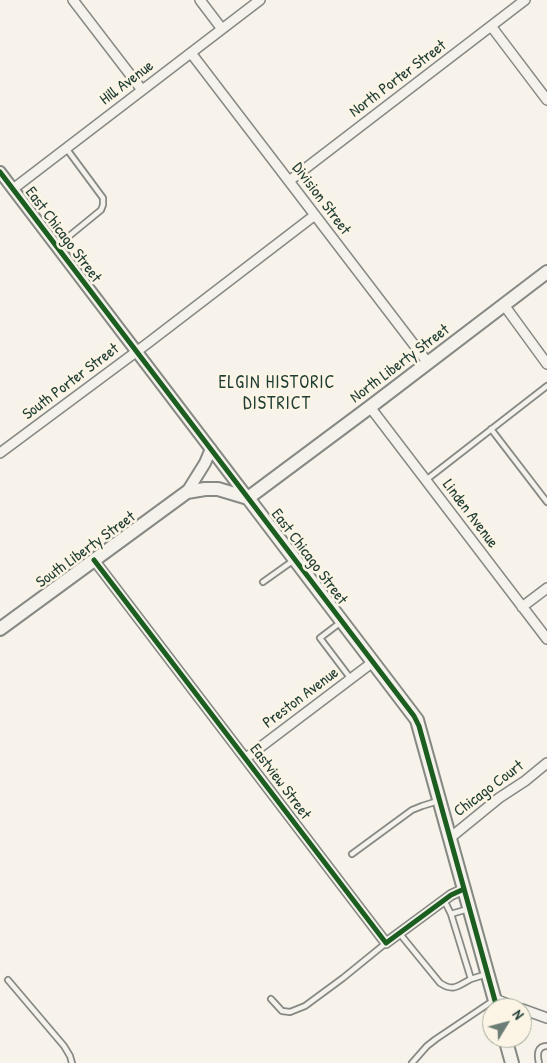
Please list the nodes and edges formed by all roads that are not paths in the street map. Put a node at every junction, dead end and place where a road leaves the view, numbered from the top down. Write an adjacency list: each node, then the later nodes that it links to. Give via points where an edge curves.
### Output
1 (72, 0): 8 (street)
2 (200, 0): 6 (street)
3 (260, 0): 6 (street, Hill Avenue)
4 (525, 0): 5 (street, North Porter Street)
5 (491, 26): 9 (street); 12 (street, North Porter Street)
6 (222, 29): 7 (street, Hill Avenue)
7 (191, 53): 8 (street, Hill Avenue); 12 (street, Division Street)
8 (142, 90): 10 (street, Hill Avenue)
9 (547, 100)
10 (66, 148): 13 (street, Hill Avenue); 15 (lane, via 103,198 103,206)
11 (0, 172): 13 (street, East Chicago Street)
12 (289, 181): 14 (street, Division Street)
13 (13, 190): 15 (street, East Chicago Street)
14 (315, 215): 18 (street); 19 (street, Division Street)
15 (56, 246): 18 (street, East Chicago Street)
16 (547, 272): 17 (main road, North Liberty Street)
17 (504, 305): 19 (main road, North Liberty Street); 20 (street)
18 (136, 352): 24 (street, East Chicago Street); 25 (street, South Porter Street)
19 (428, 363): 22 (main road, North Liberty Street)
20 (547, 364)
21 (547, 386): 23 (lane)
22 (370, 407): 26 (street, Linden Avenue); 28 (main road, North Liberty Street)
23 (491, 429): 26 (lane); 29 (lane)
24 (210, 449): 27 (street); 28 (street, East Chicago Street)
25 (0, 453)
26 (425, 480): 34 (street, Linden Avenue)
27 (187, 492): 28 (main road, South Liberty Street, via 218,489); 31 (main road, South Liberty Street)
28 (248, 498): 30 (main road, East Chicago Street)
29 (547, 502)
30 (295, 559): 32 (lane); 35 (main road, East Chicago Street)
31 (94, 560): 36 (main road, South Liberty Street); 40 (street, Eastview Street)
32 (263, 582)
33 (547, 588): 34 (street)
34 (522, 607): 37 (street, Linden Avenue)
35 (342, 621): 38 (main road, East Chicago Street); 39 (lane, via 320,638)
36 (0, 629)
37 (547, 639)
38 (373, 662): 39 (street, Preston Avenue); 42 (main road, East Chicago Street, via 417,720)
39 (351, 679): 40 (street, Preston Avenue)
40 (246, 758): 50 (street, Eastview Street)
41 (547, 763): 43 (street, Chicago Court)
42 (440, 801): 43 (main road, East Chicago Street); 44 (lane, via 412,810)
43 (450, 838): 45 (main road, East Chicago Street)
44 (352, 854)
45 (464, 889): 46 (street); 47 (main road, East Chicago Street)
46 (444, 900): 48 (lane); 49 (street)
47 (469, 908): 48 (lane); 51 (main road, East Chicago Street)
48 (451, 914): 52 (lane)
49 (400, 934): 50 (street); 52 (lane, via 440,983 454,988)
50 (386, 943): 55 (lane, via 304,1006 290,1012 282,1011)
51 (487, 974): 52 (lane); 54 (main road, East Chicago Street)
52 (471, 979)
53 (8, 980): 61 (lane, via 64,1046)
54 (494, 998)
55 (271, 999)
56 (482, 1012): 62 (lane, via 436,1039)
57 (532, 1013): 58 (street)
58 (547, 1018)
59 (547, 1046): 64 (lane, via 539,1050)
60 (508, 1048): 63 (main road)
61 (72, 1063)
62 (412, 1063)
63 (512, 1063)
64 (539, 1063)

